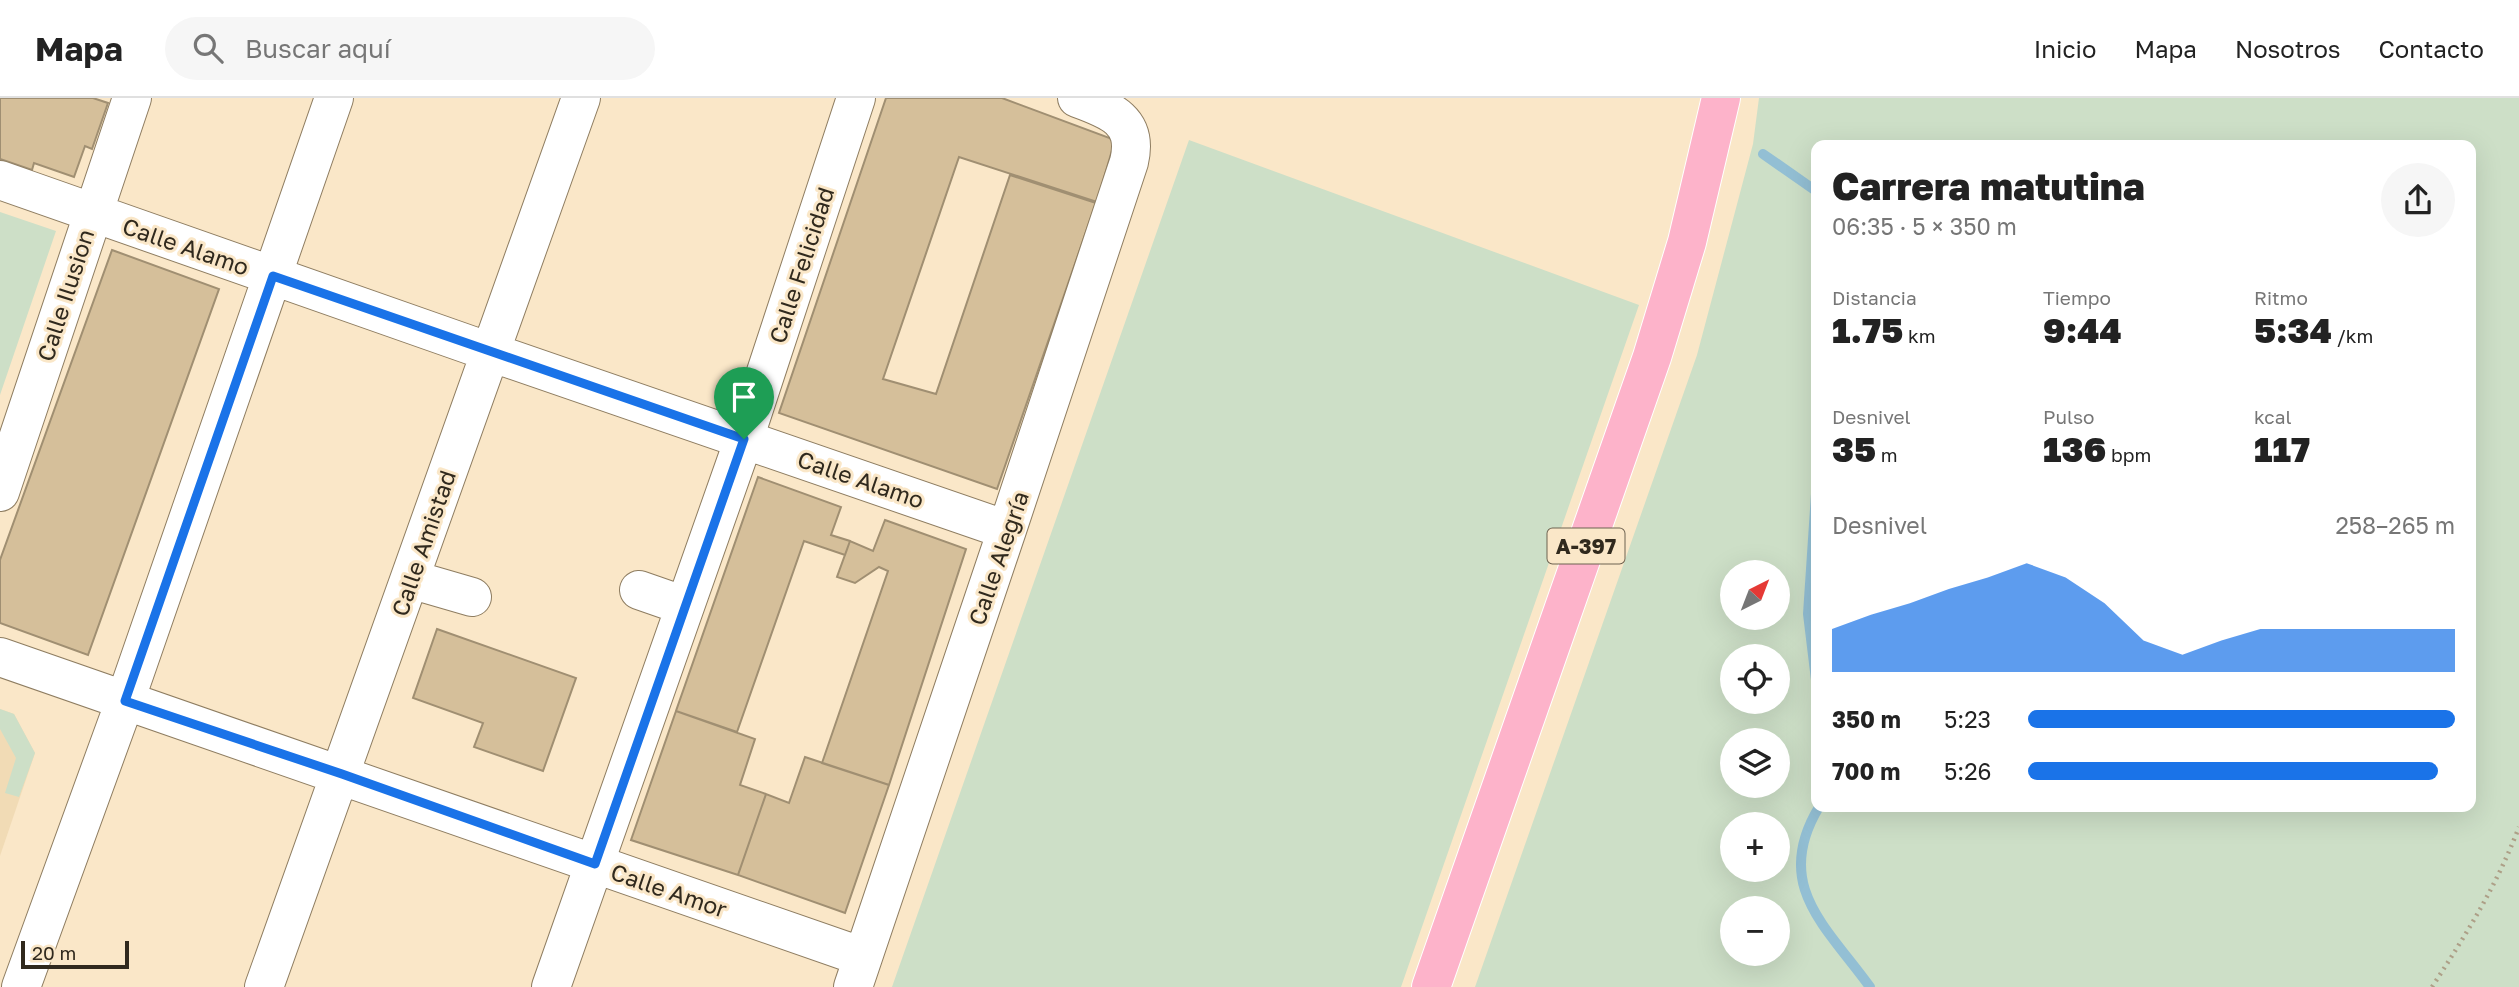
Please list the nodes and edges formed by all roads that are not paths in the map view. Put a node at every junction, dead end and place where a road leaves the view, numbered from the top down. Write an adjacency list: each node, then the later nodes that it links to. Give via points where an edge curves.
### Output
1 (132, 98): 8 (street, Calle Ilusion)
2 (334, 98): 9 (street)
3 (581, 98): 10 (street, Calle Amistad)
4 (856, 98): 11 (street, Calle Felicidad)
5 (1077, 98): 13 (street, Calle Alegría, via 1120,119 1132,138 1129,162)
6 (1720, 98): 26 (main road, A-397, via 1687,242 1652,358)
7 (0, 180): 8 (street, Calle Alamo)
8 (92, 213): 9 (street, Calle Alamo); 12 (street, Calle Ilusion)
9 (273, 276): 10 (street, Calle Alamo); 19 (street)
10 (490, 352): 11 (street, Calle Alamo); 14 (street, Calle Amistad)
11 (744, 439): 13 (street, Calle Alamo); 17 (street, Calle Felicidad)
12 (0, 492)
13 (1007, 530): 22 (street, Calle Alegría)
14 (410, 579): 16 (street); 20 (street, Calle Amistad)
15 (639, 590): 17 (street)
16 (472, 597)
17 (685, 606): 21 (street, Calle Felicidad)
18 (0, 657): 19 (street, Calle Amor)
19 (125, 701): 20 (street, Calle Amor); 23 (street)
20 (342, 774): 21 (street, Calle Amor); 24 (street, Calle Amistad)
21 (595, 864): 22 (street, Calle Amor); 25 (street, Calle Felicidad)
22 (858, 972)
23 (21, 987)
24 (264, 987)
25 (551, 987)
26 (1431, 987)

